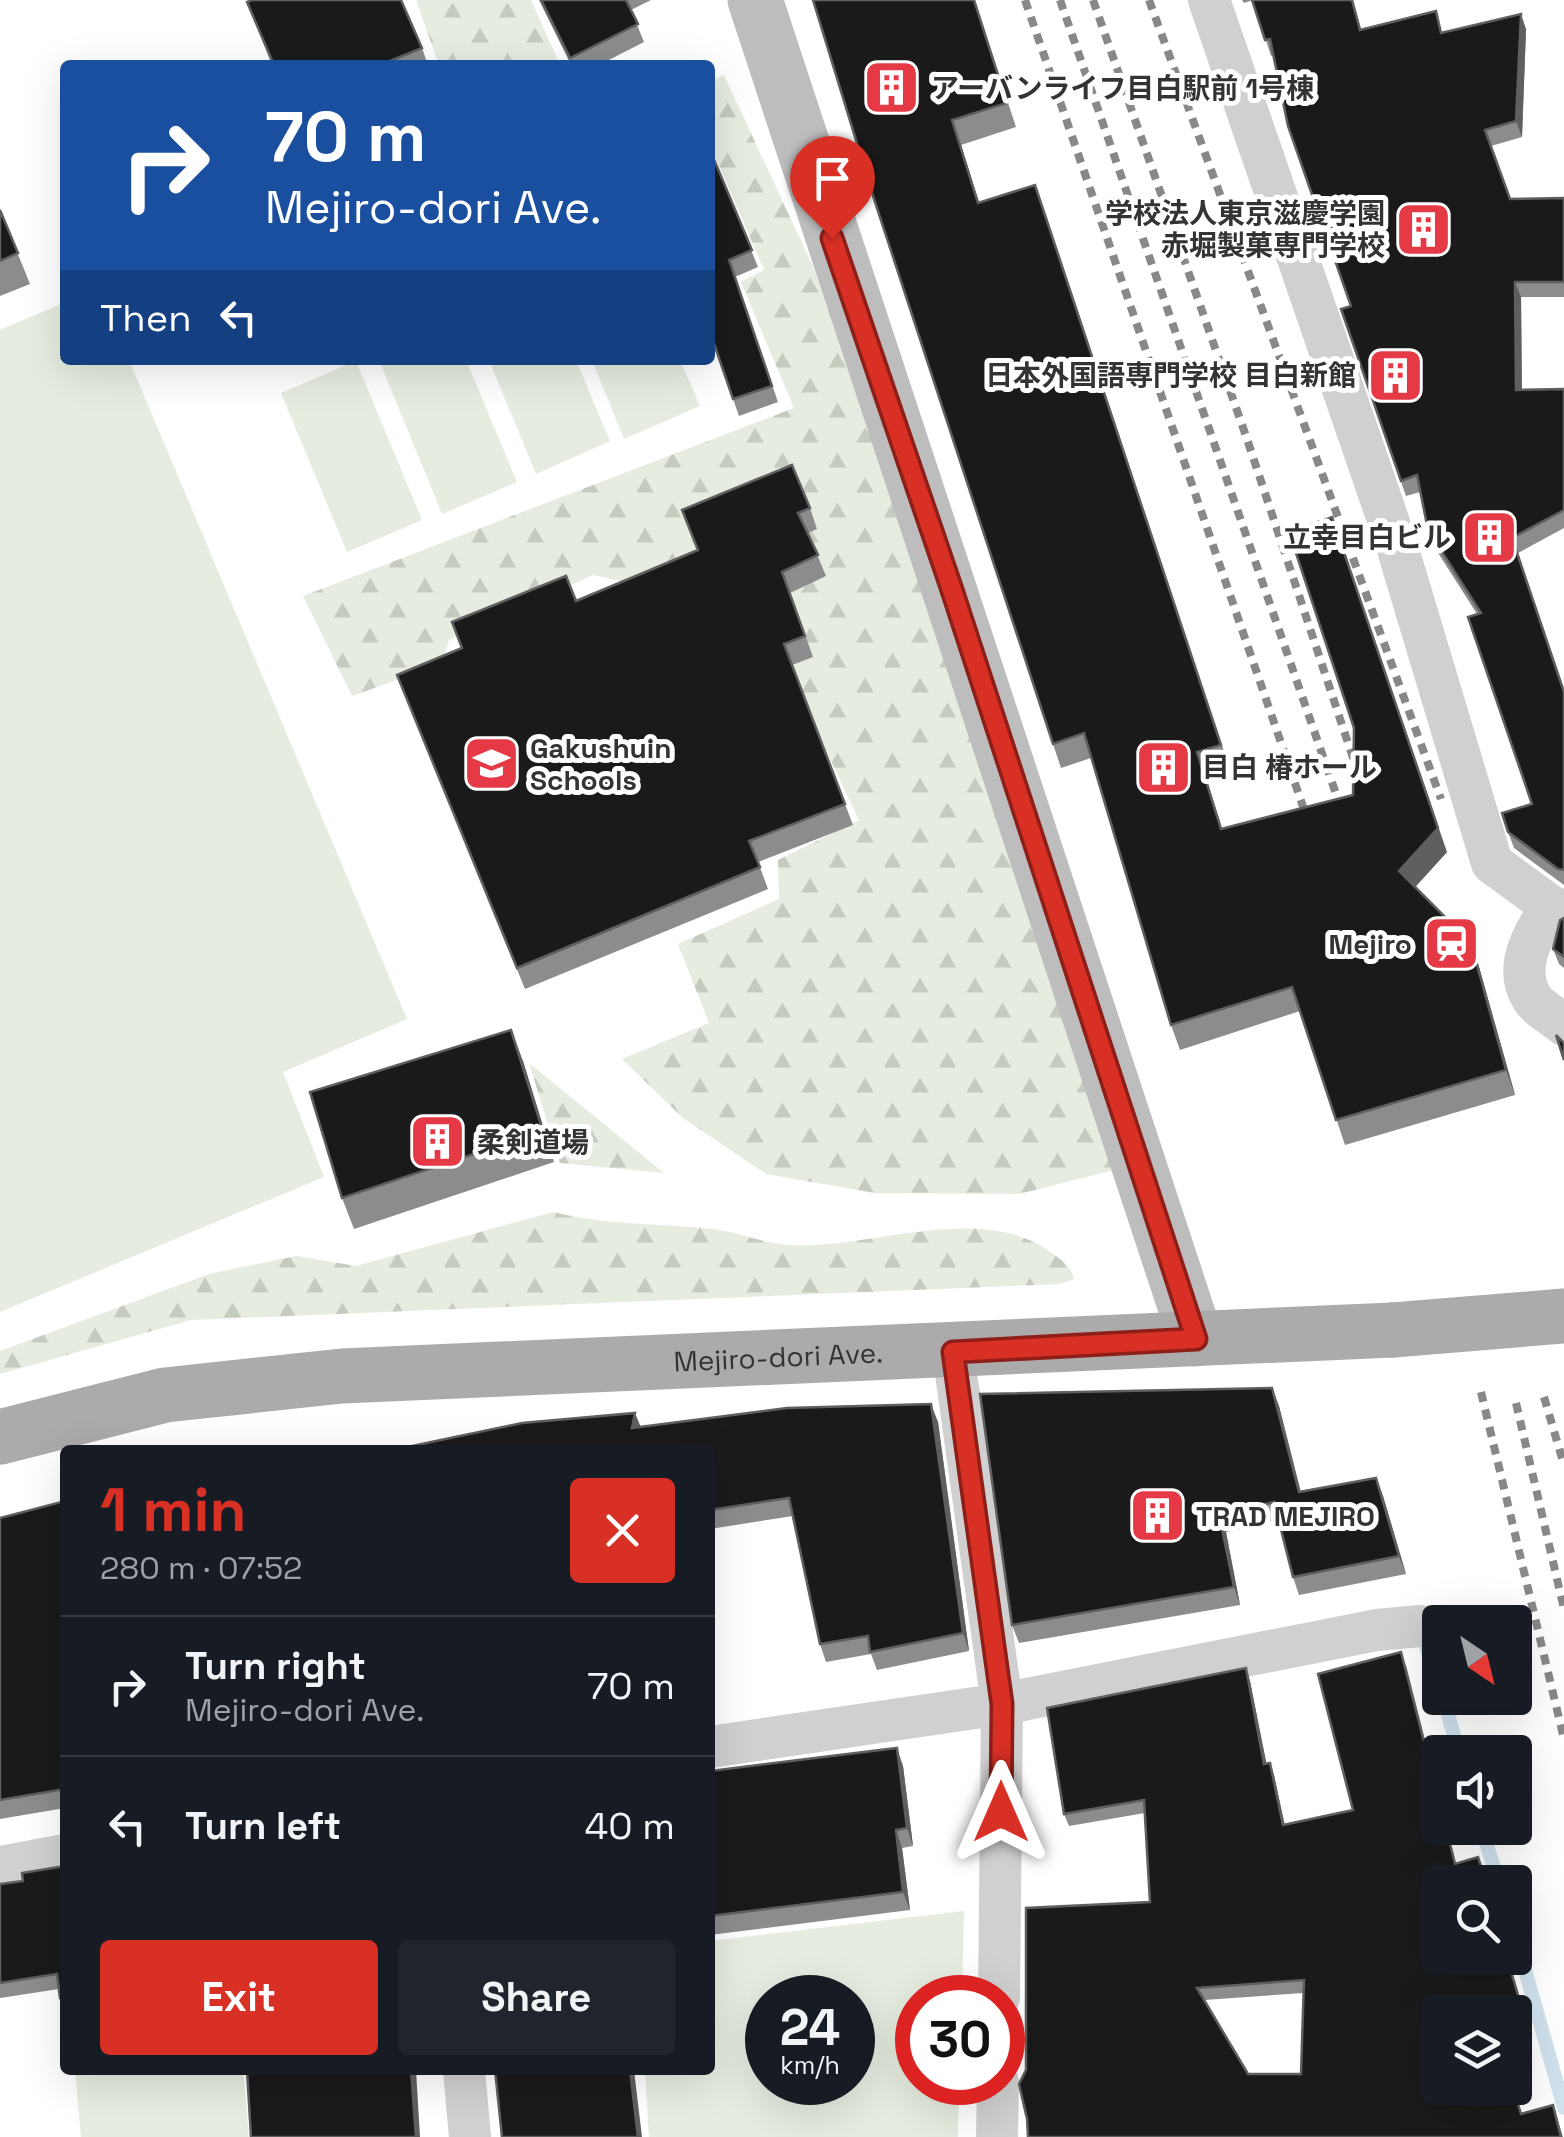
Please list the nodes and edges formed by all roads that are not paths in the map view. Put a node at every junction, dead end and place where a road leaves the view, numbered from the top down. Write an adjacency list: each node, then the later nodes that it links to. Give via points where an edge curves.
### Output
1 (755, 0): 6 (street)
2 (1209, 0): 3 (street, via 1396,543 1492,863)
3 (1558, 909): 4 (street, via 1536,928 1524,968 1532,998)
4 (1564, 1025)
5 (1564, 1316): 6 (main road, Mejiro-dori Ave., bridge)
6 (1196, 1339): 7 (main road, Mejiro-dori Ave.)
7 (953, 1352): 8 (main road, Mejiro-dori Ave., via 342,1376 165,1395); 10 (street)
8 (0, 1437)
9 (1420, 1626): 10 (street)
10 (1002, 1704): 11 (street); 14 (street)
11 (715, 1745)
12 (60, 1856): 13 (street)
13 (0, 1867)
14 (999, 1975)
15 (464, 2075): 17 (street)
16 (998, 2105): 18 (street)
17 (470, 2137)
18 (997, 2137)

